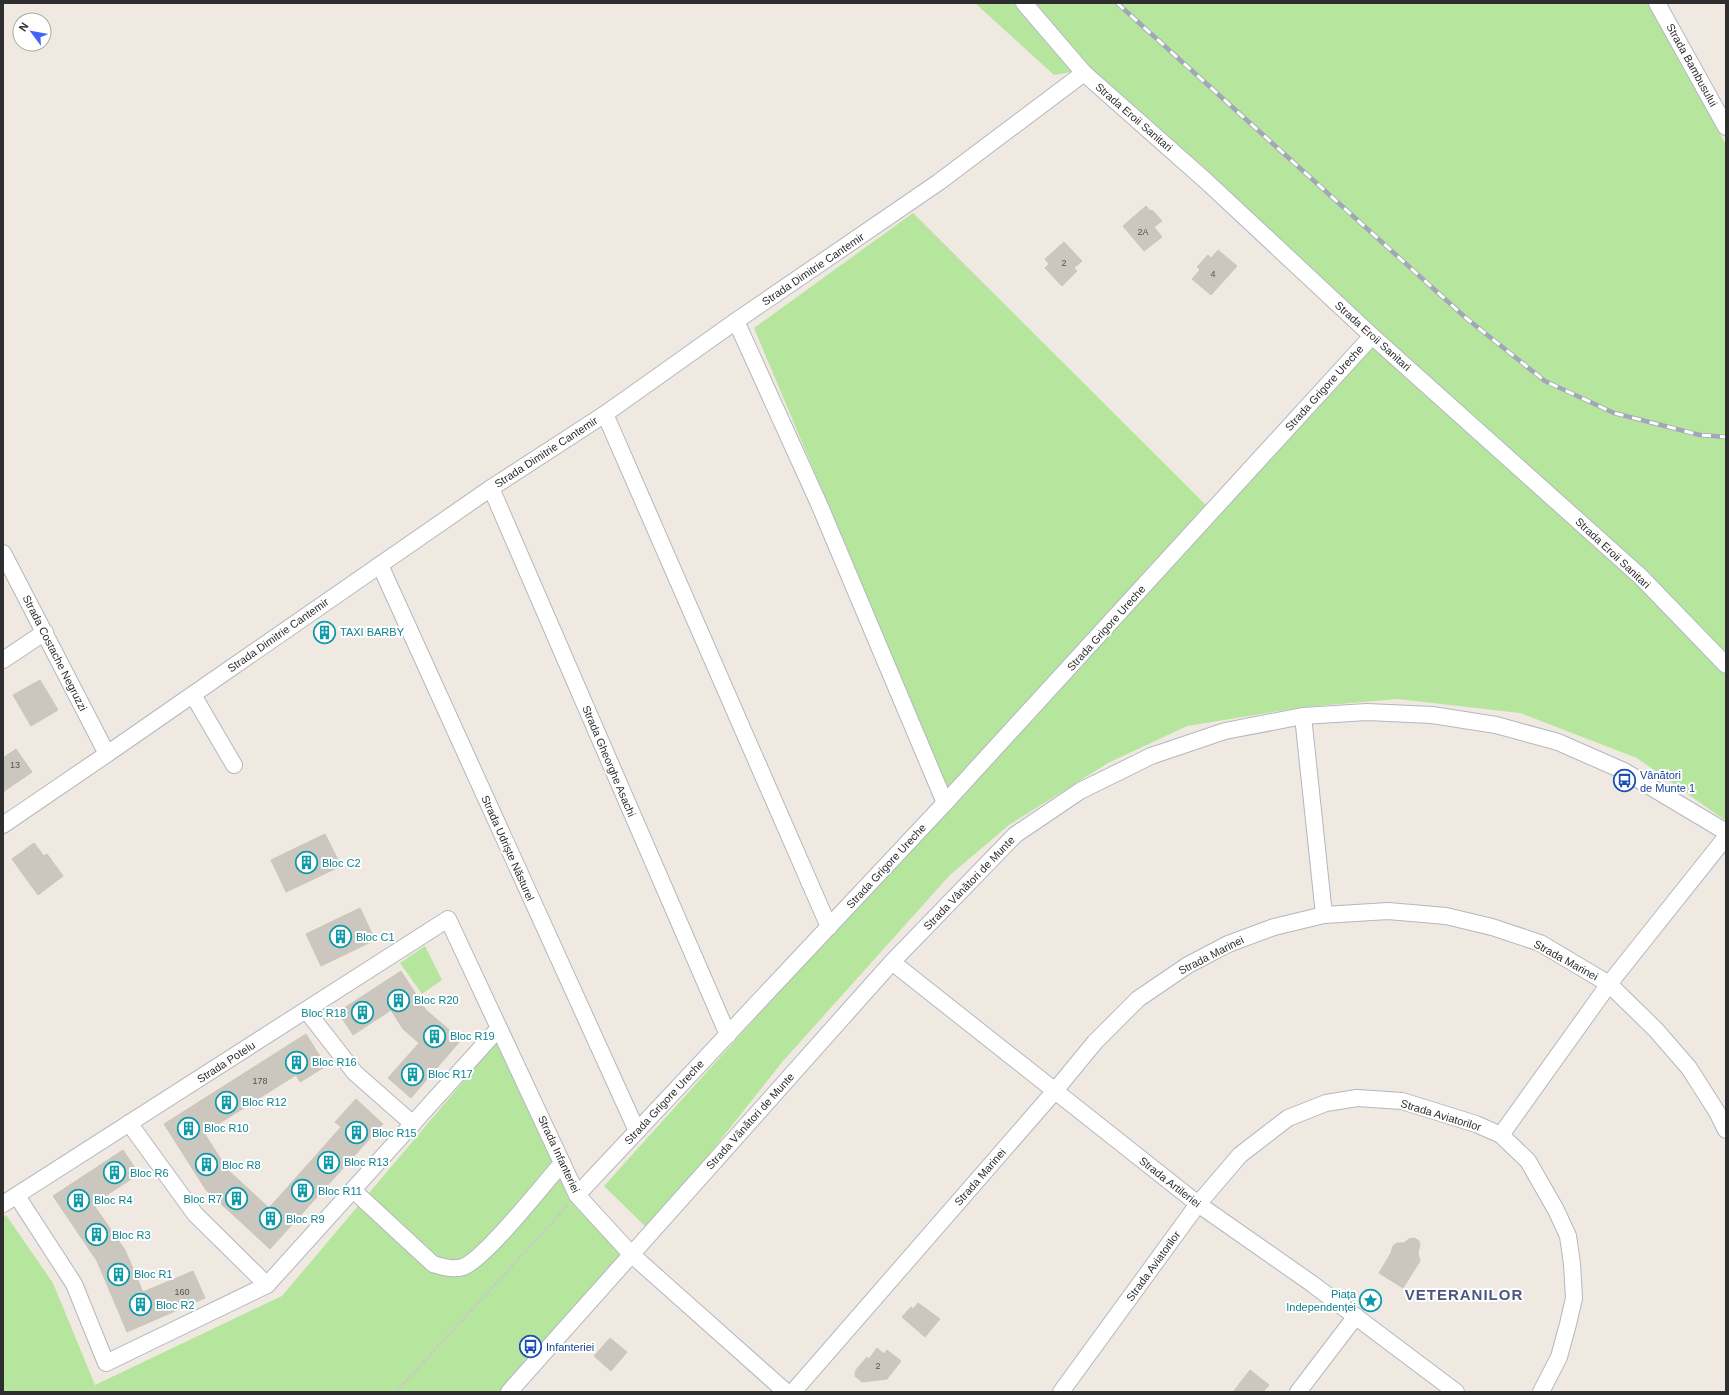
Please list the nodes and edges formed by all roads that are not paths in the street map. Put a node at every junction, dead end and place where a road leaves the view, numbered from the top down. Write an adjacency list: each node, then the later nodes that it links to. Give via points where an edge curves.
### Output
1 (1024, 3): 3 (street, Strada Eroii Sanitari)
2 (1657, 3): 4 (street, Strada Bambusului)
3 (1084, 73): 5 (street, Strada Dimitrie Cantemir, via 939,182); 6 (street, Strada Eroii Sanitari, via 1206,181)
4 (1726, 127)
5 (736, 321): 7 (street, Strada Dimitrie Cantemir); 18 (street, via 819,504)
6 (1372, 336): 13 (street, Strada Eroii Sanitari, via 1641,577); 18 (street, Strada Grigore Ureche)
7 (605, 414): 8 (street, Strada Dimitrie Cantemir); 24 (street)
8 (491, 488): 10 (street, Strada Dimitrie Cantemir); 29 (street, Strada Gheorghe Asachi)
9 (3, 553): 11 (street, Strada Costache Negruzzi)
10 (380, 565): 14 (street, Strada Dimitrie Cantemir); 34 (street, Strada Udriște Năsturel)
11 (45, 632): 12 (street); 16 (street, Strada Costache Negruzzi)
12 (3, 660)
13 (1726, 665)
14 (193, 695): 16 (street, Strada Dimitrie Cantemir); 17 (street)
15 (1303, 716): 20 (street, Strada Vânători de Munte, via 1367,712 1432,714 1496,725 1558,742 1624,771); 22 (street); 25 (street, Strada Vânători de Munte, via 1225,731 1203,738 1151,756 1080,791 1015,836)
16 (107, 754): 19 (street, Strada Dimitrie Cantemir)
17 (234, 765)
18 (945, 803): 24 (street, Strada Grigore Ureche)
19 (3, 825)
20 (1726, 832)
21 (1726, 837): 26 (street)
22 (1324, 914): 26 (street, Strada Marinei, via 1388,911 1446,916 1492,927 1540,943); 30 (street, Strada Marinei, via 1274,927 1235,942 1188,965 1138,998 1095,1042)
23 (448, 919): 27 (street, Strada Potelu); 28 (street, Strada Infanteriei)
24 (830, 927): 29 (street, Strada Grigore Ureche)
25 (892, 962): 30 (street, Strada Artileriei); 42 (street, Strada Vânători de Munte)
26 (1609, 984): 33 (street, Strada Marinei, via 1656,1030 1689,1068); 35 (street)
27 (306, 1010): 31 (street, Strada Potelu); 32 (street, via 355,1073)
28 (499, 1028): 32 (street); 36 (street, Strada Infanteriei)
29 (728, 1035): 34 (street, Strada Grigore Ureche)
30 (1054, 1092): 41 (street, Strada Artileriei); 47 (street, Strada Marinei)
31 (129, 1123): 39 (street, Strada Potelu); 43 (street, via 194,1214)
32 (413, 1124): 37 (street)
33 (1726, 1130)
34 (637, 1131): 38 (street, Strada Grigore Ureche)
35 (1501, 1135): 41 (street, Strada Aviatorilor, via 1456,1117 1402,1101 1357,1098 1326,1103 1288,1118 1240,1155); 51 (street, Strada Aviatorilor, via 1528,1161 1568,1236 1574,1298 1559,1357)
36 (562, 1163): 37 (street, via 475,1259 455,1268 433,1264); 38 (street, Strada Infanteriei)
37 (353, 1190): 43 (street)
38 (577, 1195): 42 (street, Strada Infanteriei)
39 (17, 1196): 40 (street, Strada Potelu); 43 (street, via 74,1284 106,1363)
40 (3, 1204)
41 (1198, 1204): 44 (street, Strada Artileriei); 48 (street, Strada Aviatorilor)
42 (632, 1254): 45 (street, Strada Vânători de Munte); 46 (street, Strada Infanteriei)
43 (267, 1285)
44 (1356, 1316): 49 (street); 50 (street, Strada Artileriei)
45 (509, 1392)
46 (786, 1392)
47 (792, 1392)
48 (1061, 1392)
49 (1298, 1392)
50 (1456, 1392)
51 (1541, 1392)

